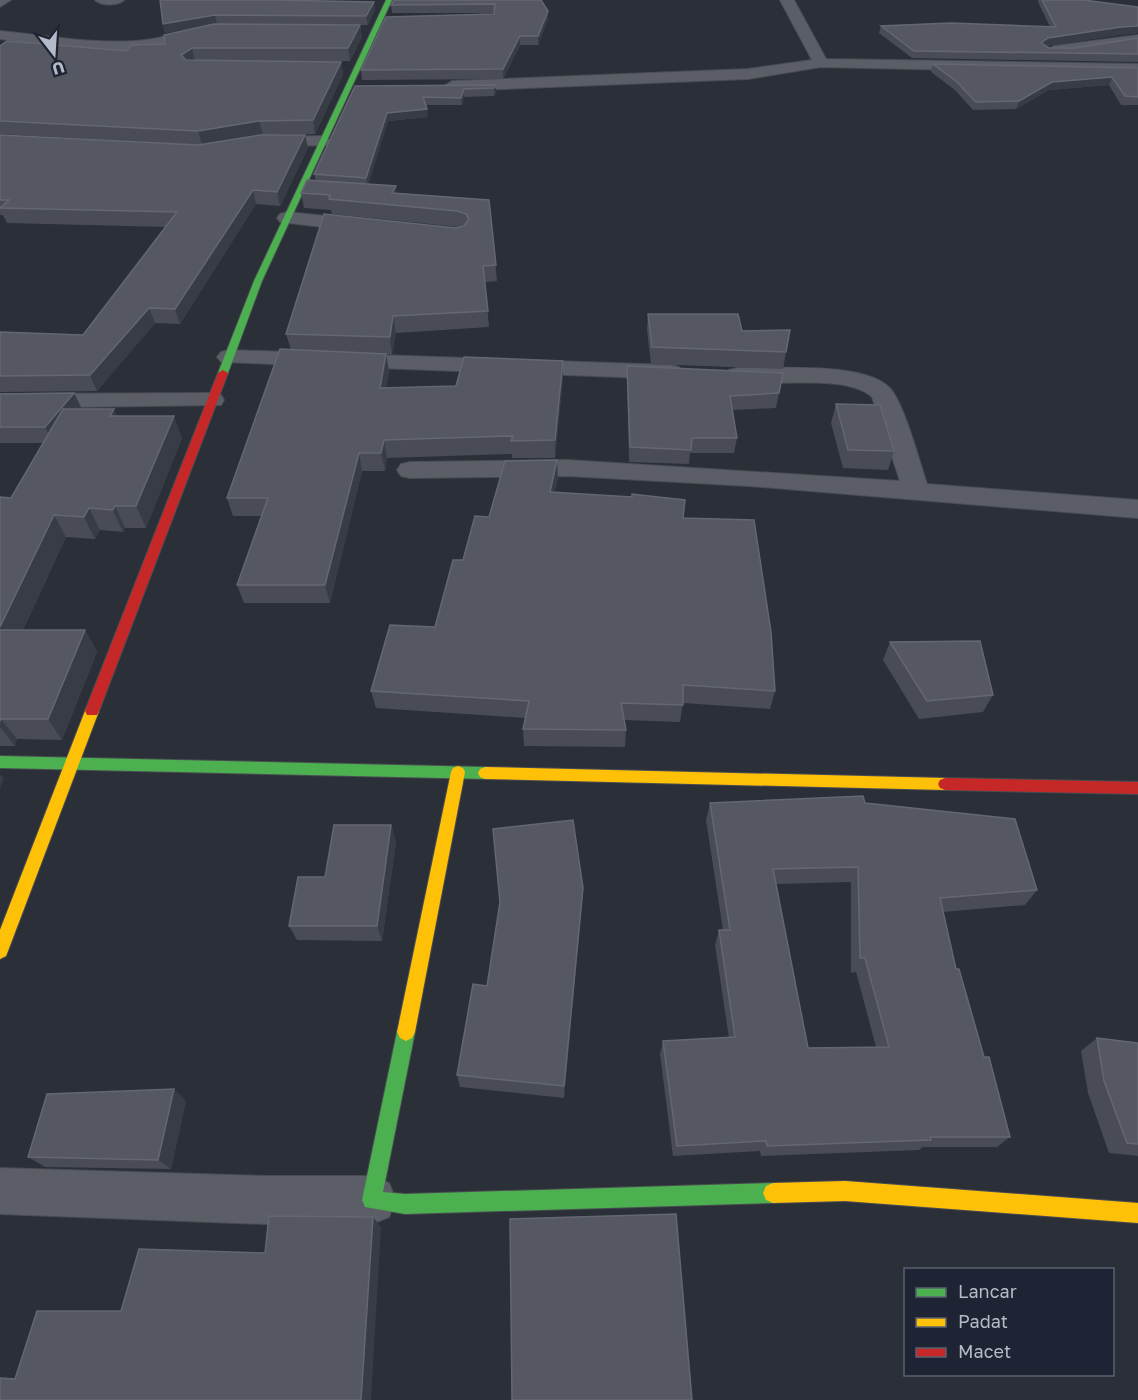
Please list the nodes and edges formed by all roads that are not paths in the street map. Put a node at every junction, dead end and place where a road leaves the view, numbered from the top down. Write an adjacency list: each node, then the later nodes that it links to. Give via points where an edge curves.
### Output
1 (4, 0): 5 (street)
2 (102, 0): 3 (street)
3 (117, 0)
4 (787, 0): 11 (street)
5 (0, 3)
6 (384, 3): 13 (street)
7 (218, 30): 8 (street, via 136,45 48,42)
8 (0, 35)
9 (1138, 39): 10 (street, via 1114,40 1080,49)
10 (1040, 50)
11 (821, 63): 14 (street); 15 (street, via 748,74)
12 (335, 68): 13 (street)
13 (357, 68): 16 (street)
14 (1138, 69)
15 (438, 86)
16 (348, 87): 17 (street); 18 (street)
17 (371, 87)
18 (323, 141): 19 (street); 20 (street)
19 (247, 143)
20 (287, 218): 21 (street); 22 (street)
21 (390, 228)
22 (229, 357): 23 (street); 26 (street, via 864,381 883,395)
23 (212, 400): 24 (street); 29 (street)
24 (0, 401)
25 (410, 470): 26 (street, via 568,468)
26 (917, 492): 27 (street)
27 (1138, 509)
28 (0, 762): 29 (street)
29 (72, 764): 30 (street); 32 (street)
30 (458, 772): 31 (street); 34 (street)
31 (1138, 788)
32 (0, 951)
33 (0, 1191): 34 (street)
34 (372, 1200): 35 (street, via 405,1204 845,1191)
35 (1138, 1213)

